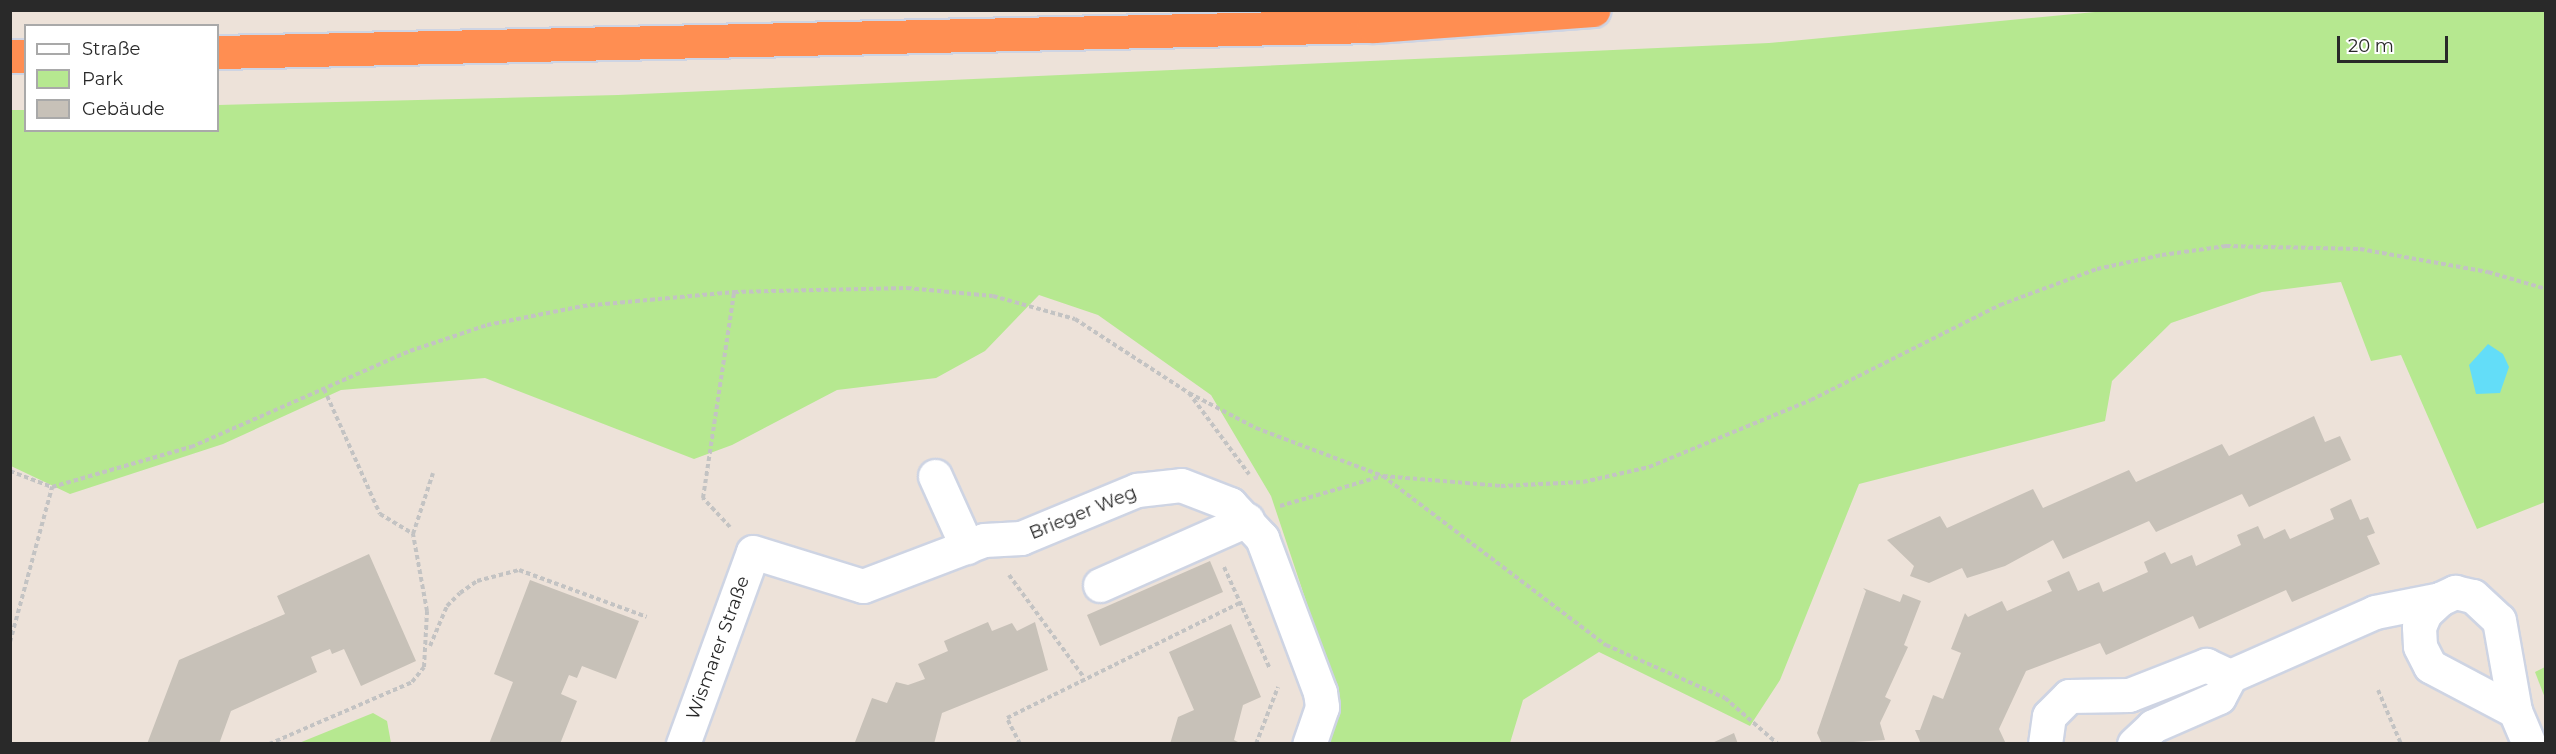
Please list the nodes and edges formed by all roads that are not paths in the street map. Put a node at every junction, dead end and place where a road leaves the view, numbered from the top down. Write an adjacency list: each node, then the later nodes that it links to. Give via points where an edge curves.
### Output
1 (1593, 10): 2 (highway, via 1374,26)
2 (219, 52)
3 (935, 476): 5 (street)
4 (1247, 520): 5 (street, Brieger Weg, via 1210,493 1159,486 1021,538); 7 (street); 12 (street, Brieger Weg, via 1262,538 1320,692 1322,708)
5 (975, 544): 6 (street, Brieger Weg, via 863,586)
6 (753, 552): 11 (street, Wismarer Straße)
7 (1100, 585)
8 (2440, 599): 9 (street, via 2375,612); 10 (street, via 2455,592 2473,596 2499,620); 10 (street, via 2425,613 2419,627 2420,646 2430,666)
9 (2230, 676): 13 (street, via 2206,665 2129,695 2069,696 2049,716); 14 (street, via 2219,697 2153,726)
10 (2515, 711): 15 (street)
11 (683, 744)
12 (1309, 744)
13 (2045, 744)
14 (2134, 744)
15 (2529, 744)

